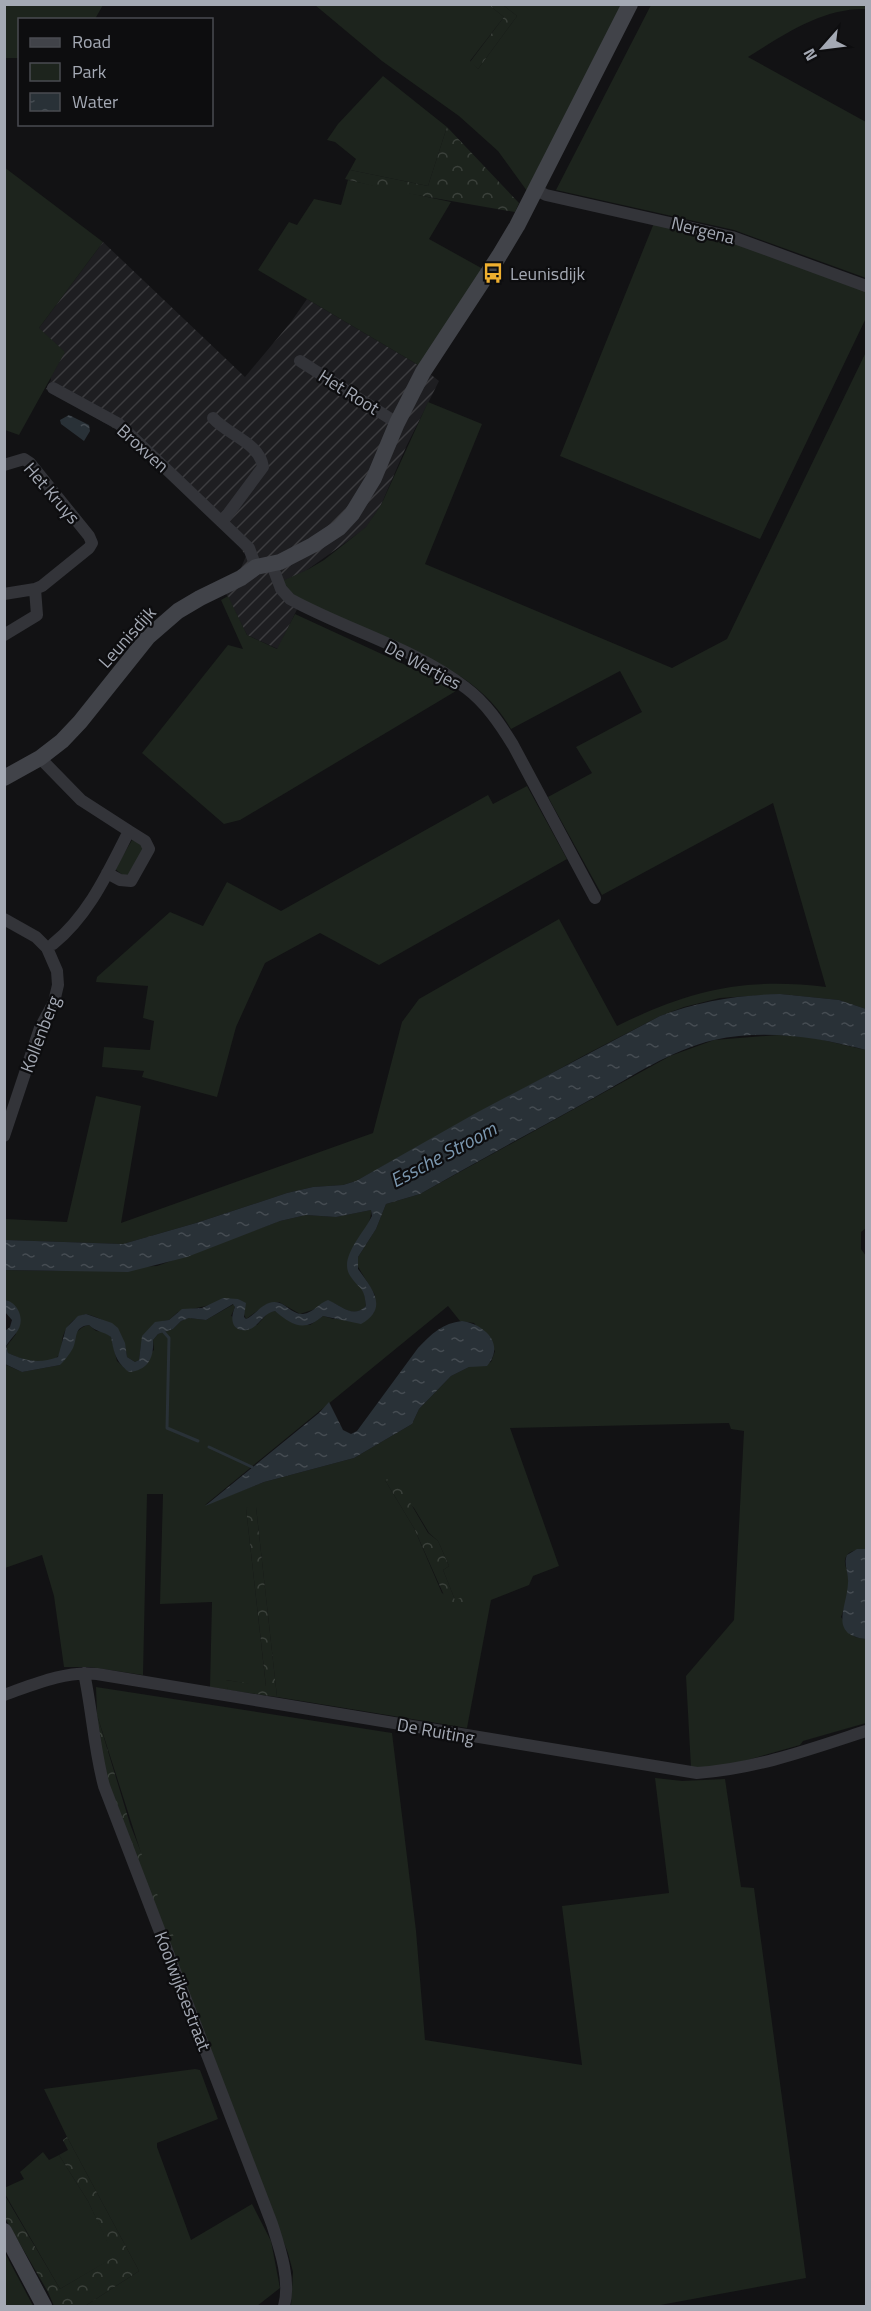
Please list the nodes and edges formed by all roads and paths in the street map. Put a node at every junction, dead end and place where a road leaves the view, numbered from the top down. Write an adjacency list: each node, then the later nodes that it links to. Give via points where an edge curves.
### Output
1 (630, 4): 2 (street, Leunisdijk)
2 (536, 190): 3 (street, Nergena, via 732,237); 7 (street, Leunisdijk, via 499,256 423,372)
3 (867, 286)
4 (300, 361): 7 (street, Het Root)
5 (53, 388): 9 (street, Broxven, via 119,424)
6 (213, 418): 9 (street, via 256,451 262,467)
7 (397, 423): 10 (street, Leunisdijk, via 374,478 352,514 329,535)
8 (4, 465): 11 (street, Het Kruys, via 24,459 30,463 92,543)
9 (222, 522): 10 (street, Broxven)
10 (264, 566): 14 (street, Leunisdijk, via 188,604 159,626 80,722); 18 (street, De Wertjes, via 290,598 447,675 482,702 504,729)
11 (35, 590): 12 (street); 13 (street, via 37,615)
12 (4, 594)
13 (4, 635)
14 (40, 758): 15 (street, Leunisdijk); 16 (street, via 81,800)
15 (4, 778)
16 (129, 831): 17 (street); 17 (street, via 145,841 149,849 145,859 131,881)
17 (107, 873): 20 (street, via 82,915)
18 (595, 898)
19 (4, 919): 21 (street, Kollenberg, via 47,948 57,971 58,985)
20 (52, 945)
21 (4, 1136)
22 (84, 1673): 23 (street, De Ruiting, via 57,1676); 24 (street, De Ruiting, via 697,1773 749,1767); 27 (street, Koolwijksestraat, via 104,1786 280,2246 285,2275)
23 (4, 1695)
24 (867, 1731)
25 (4, 2231): 26 (street)
26 (44, 2307)
27 (284, 2307)

